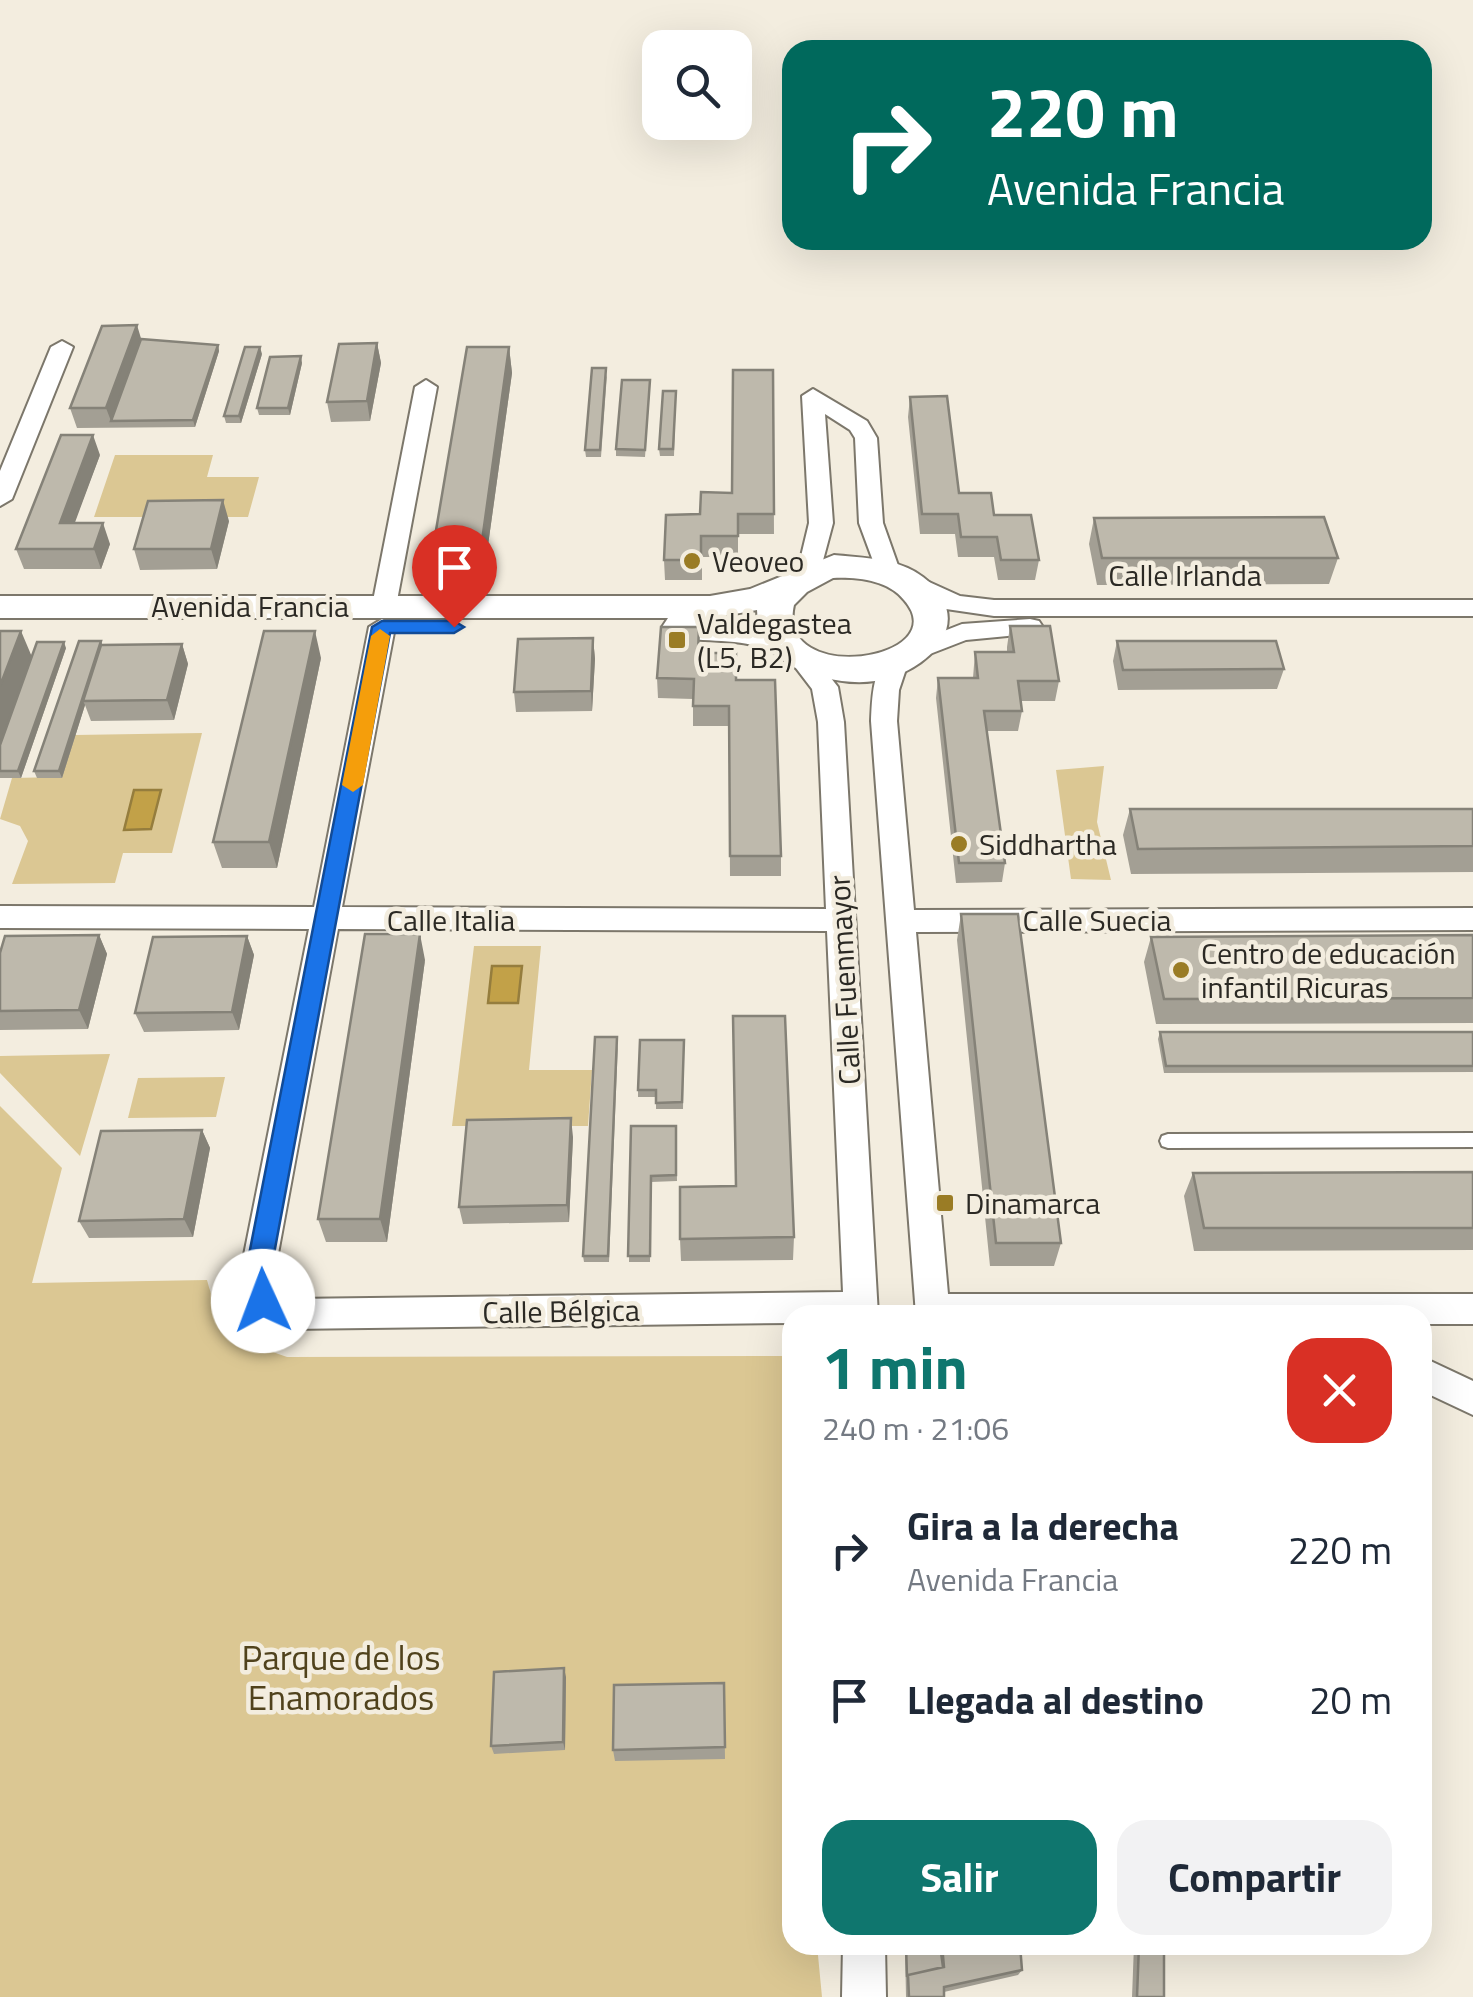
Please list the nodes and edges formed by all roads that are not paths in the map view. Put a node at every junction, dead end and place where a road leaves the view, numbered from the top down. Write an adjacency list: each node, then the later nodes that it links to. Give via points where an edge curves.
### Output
1 (62, 347): 3 (street)
2 (426, 387): 8 (street)
3 (0, 499)
4 (896, 575): 5 (main road, via 834,566); 5 (street, via 872,523 866,438 814,396 821,523); 7 (street, Calle Irlanda, via 955,604 994,608); 12 (main road, via 923,594 932,613 931,633)
5 (802, 577): 8 (main road, Avenida Francia, via 758,599 710,607); 11 (main road, via 780,594 774,610 776,627)
6 (0, 606): 8 (main road, Avenida Francia)
7 (1473, 608)
8 (383, 617): 9 (main road, Avenida Francia); 11 (main road, Avenida Francia, via 709,628); 15 (street)
9 (0, 626)
10 (1473, 626): 12 (street, Calle Irlanda, via 996,627 962,632)
11 (792, 649): 12 (main road, via 846,670); 16 (street, Calle Fuenmayor, via 825,688)
12 (906, 657): 17 (street, Calle Fuenmayor, via 886,690 884,721)
13 (0, 916): 15 (street, Calle Italia)
14 (1473, 919): 17 (street, Calle Suecia)
15 (327, 920): 16 (street, Calle Italia); 24 (street, Calle Bélgica, via 258,1270 263,1301 288,1314)
16 (841, 920): 20 (street, Calle Fuenmayor)
17 (900, 921): 21 (street, Calle Fuenmayor)
18 (1473, 1140): 19 (lane)
19 (1168, 1141)
20 (861, 1305)
21 (932, 1305)
22 (1473, 1309): 23 (street)
23 (1432, 1310)
24 (782, 1311)
25 (1432, 1378): 26 (street)
26 (1473, 1399)
27 (864, 1955): 28 (street)
28 (864, 1997)

